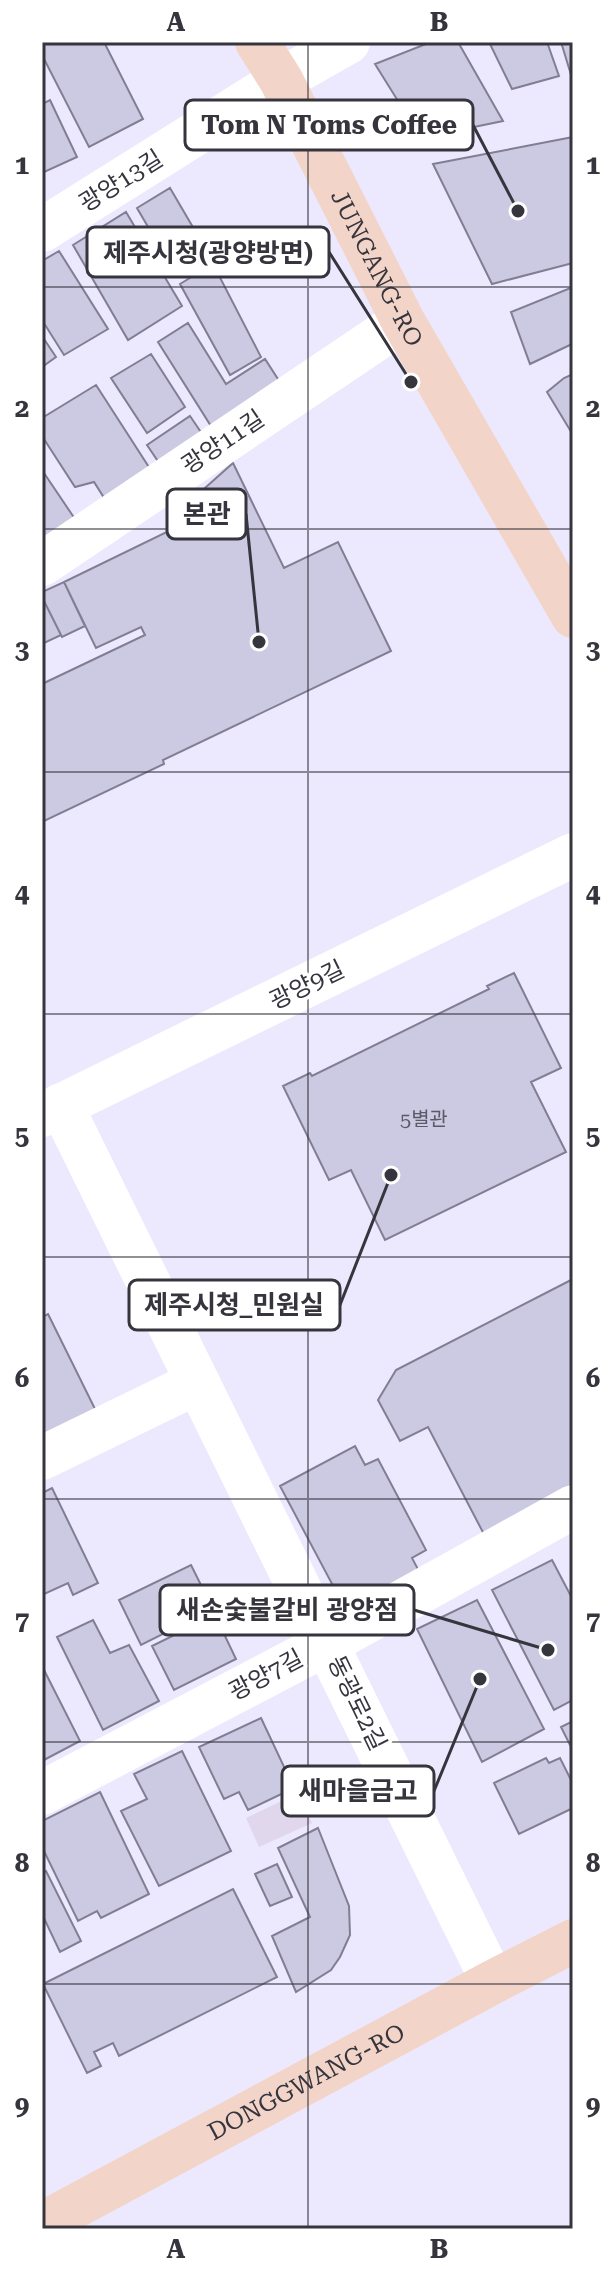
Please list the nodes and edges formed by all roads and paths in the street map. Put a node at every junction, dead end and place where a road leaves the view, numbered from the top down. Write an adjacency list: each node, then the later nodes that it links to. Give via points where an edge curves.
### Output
1 (257, 42): 3 (main road, JUNGANG-RO)
2 (348, 42): 3 (street, 광양13길)
3 (281, 80): 4 (street, 광양13길); 5 (main road, JUNGANG-RO)
4 (42, 230)
5 (403, 321): 6 (street, 광양11길); 7 (main road, JUNGANG-RO)
6 (42, 564)
7 (573, 616)
8 (573, 855): 9 (street, 광양9길)
9 (51, 1110): 10 (street, 동광로2길)
10 (196, 1383): 11 (street); 13 (street, 동광로2길)
11 (42, 1458)
12 (573, 1507): 13 (street, 광양7길)
13 (328, 1643): 14 (street, 광양7길); 16 (street, 동광로2길)
14 (42, 1793)
15 (573, 1941): 16 (main road, DONGGWANG-RO)
16 (493, 1982): 17 (main road, DONGGWANG-RO)
17 (42, 2224)

